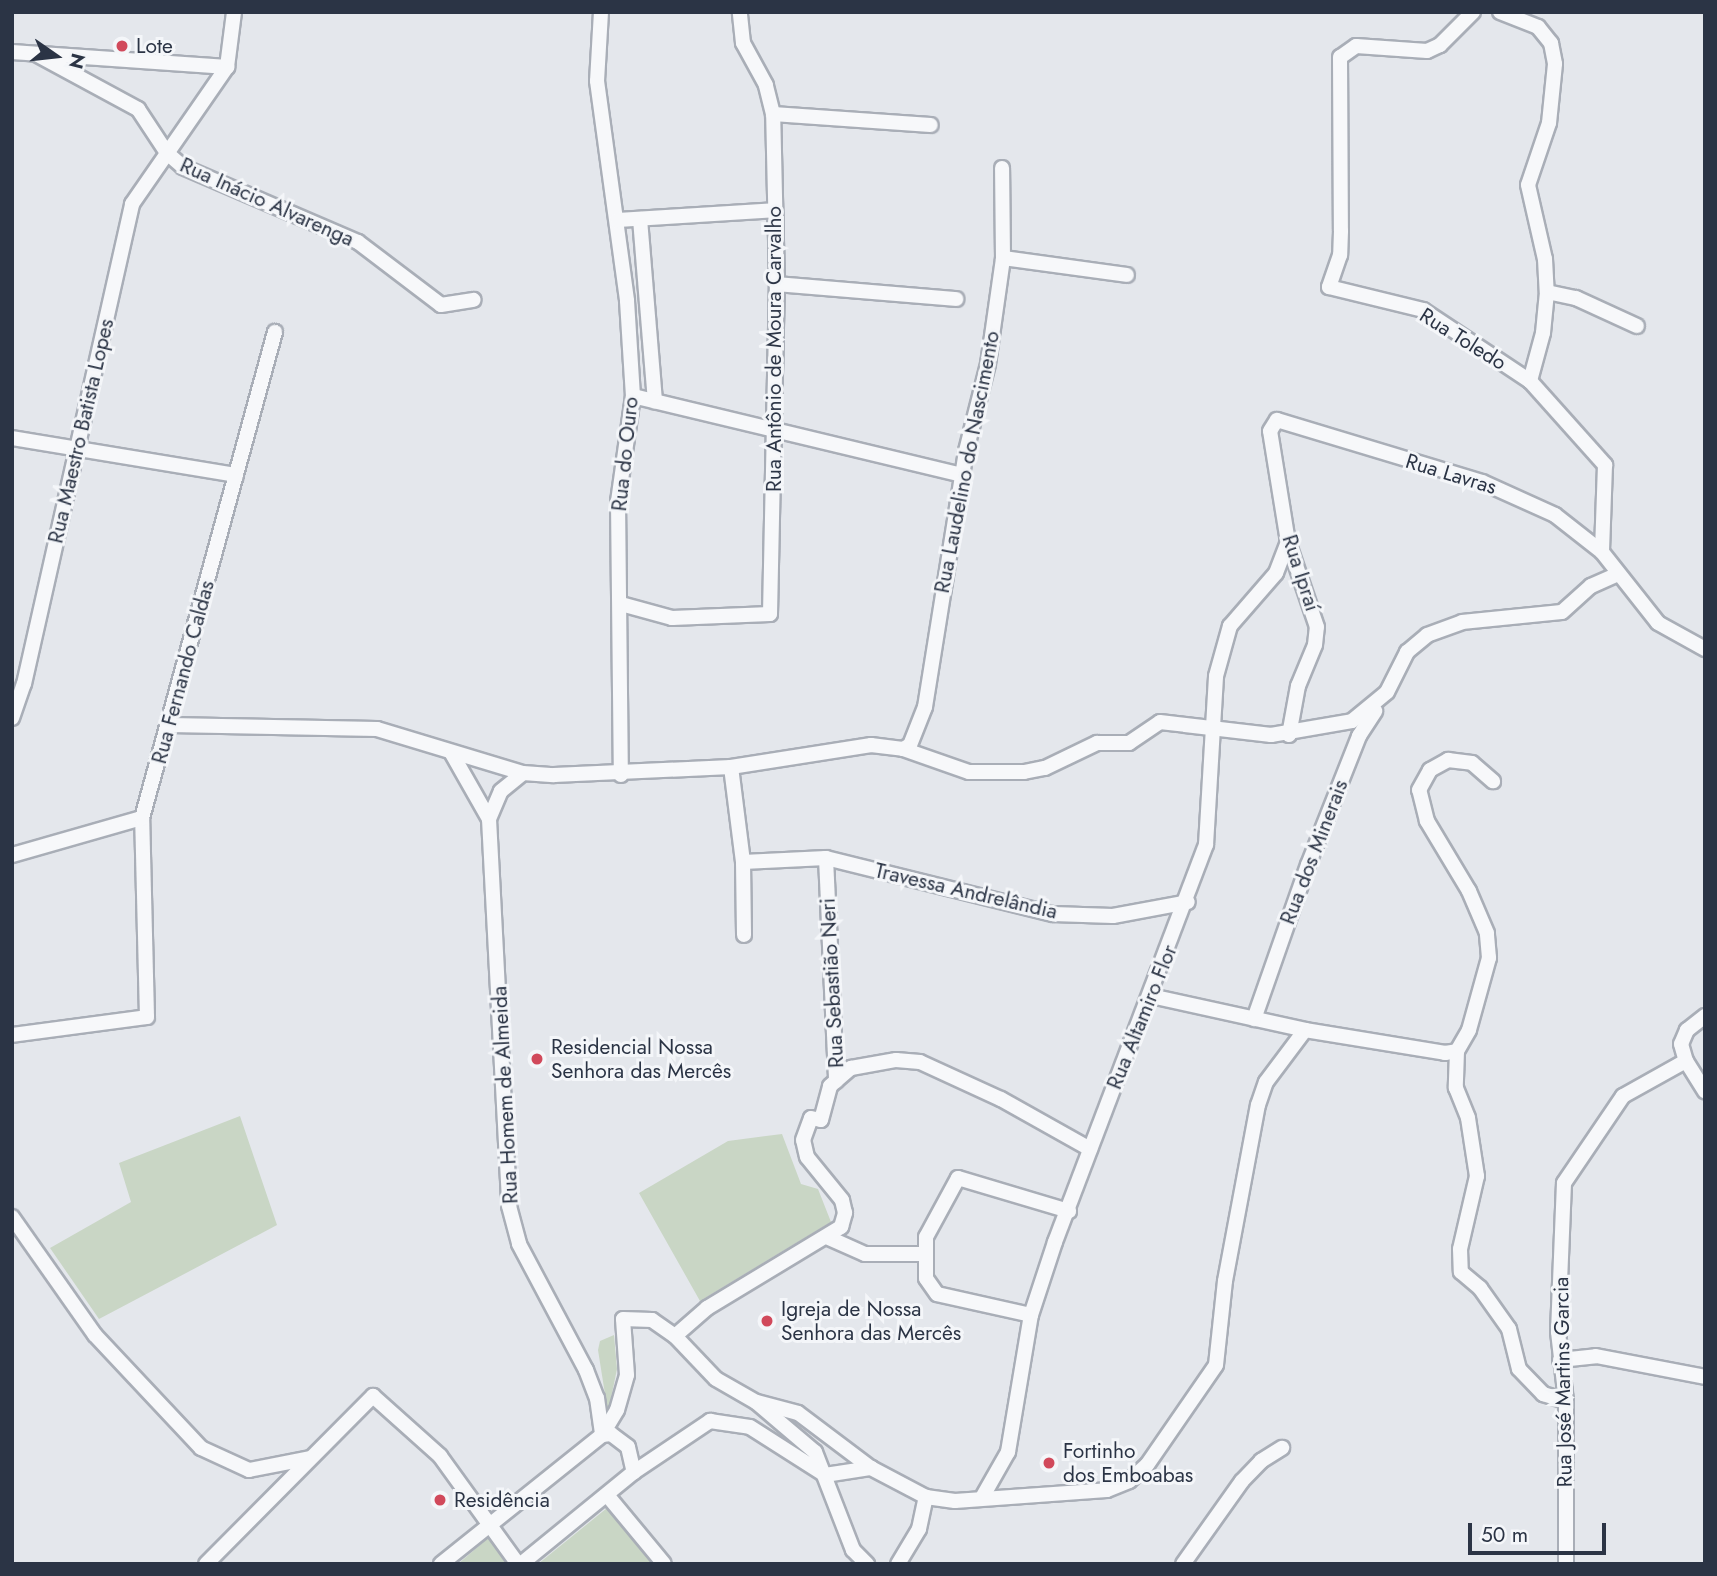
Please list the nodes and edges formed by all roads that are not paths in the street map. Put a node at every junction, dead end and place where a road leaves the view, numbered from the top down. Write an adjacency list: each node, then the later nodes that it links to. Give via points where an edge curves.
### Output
1 (234, 12): 8 (street)
2 (601, 12): 15 (street, Rua do Ouro, via 597,80)
3 (740, 12): 9 (street, Rua Antônio de Moura Carvalho, via 743,43 766,85)
4 (1472, 12): 24 (street, Rua Toledo, via 1440,45 1427,51 1351,47 1340,57 1340,255 1329,287 1423,310)
5 (1500, 12): 19 (street, via 1534,24 1554,53 1549,123 1528,185 1545,260)
6 (12, 52): 7 (street)
7 (38, 55): 8 (street); 11 (street, via 138,109)
8 (227, 67): 11 (street, Rua Maestro Batista Lopes)
9 (772, 114): 10 (street); 13 (street, Rua Antônio de Moura Carvalho)
10 (931, 125)
11 (167, 153): 21 (street, Rua Inácio Alvarenga, via 192,171 358,242 441,305); 30 (street, Rua Maestro Batista Lopes, via 132,204)
12 (1002, 168): 16 (street, Rua Laudelino do Nascimento)
13 (775, 211): 14 (street); 18 (street, Rua Antônio de Moura Carvalho)
14 (640, 219): 15 (street); 26 (street)
15 (617, 220): 25 (street, Rua do Ouro)
16 (1003, 258): 17 (street); 32 (street, Rua Laudelino do Nascimento, via 988,364)
17 (1127, 275)
18 (777, 284): 20 (street); 28 (street, Rua Antônio de Moura Carvalho)
19 (1547, 292): 22 (street, via 1576,298); 24 (street, via 1543,333)
20 (956, 299)
21 (474, 300)
22 (1637, 326)
23 (275, 332): 31 (street, Rua Fernando Caldas)
24 (1530, 381): 34 (street, Rua Toledo, via 1605,465)
25 (633, 396): 26 (street); 36 (street, Rua do Ouro, via 618,501)
26 (655, 401): 28 (street)
27 (1288, 422): 33 (street, Rua Ipraí, via 1277,420 1270,431); 34 (street, Rua Lavras, via 1506,491 1563,520)
28 (774, 428): 32 (street); 36 (street, Rua Antônio de Moura Carvalho, via 770,614 672,618)
29 (12, 438): 30 (street)
30 (77, 446): 31 (street); 39 (street, Rua Maestro Batista Lopes, via 24,684)
31 (236, 475): 40 (street, Rua Fernando Caldas)
32 (962, 475): 43 (street, Rua Laudelino do Nascimento, via 925,707 910,745)
33 (1288, 542): 41 (street, Rua Altamiro Flor, via 1276,573 1230,625 1216,677); 42 (street, Rua Ipraí, via 1317,627)
34 (1602, 552): 35 (street, Rua Lavras)
35 (1618, 574): 37 (street, Rua Lavras, via 1658,623); 38 (street, via 1591,586 1562,611 1462,622 1427,635 1407,652)
36 (621, 604): 47 (street, Rua do Ouro)
37 (1705, 649)
38 (1387, 692): 42 (street, via 1362,717); 58 (street, Rua dos Minerais, via 1359,736)
39 (12, 718)
40 (170, 725): 44 (street, via 377,729); 49 (street, Rua Fernando Caldas)
41 (1216, 730): 42 (street); 43 (street, via 1160,722 1129,743 1097,743 1045,768 1005,774 961,771); 54 (street, Rua Altamiro Flor, via 1206,845)
42 (1289, 735)
43 (903, 749): 45 (street, via 855,746)
44 (451, 752): 46 (street); 50 (street)
45 (731, 767): 47 (street); 53 (street)
46 (523, 773): 47 (street); 50 (street, via 501,791)
47 (621, 775)
48 (1493, 781): 61 (street, via 1472,763 1448,760 1430,770 1419,790 1427,821 1464,882 1487,933 1489,958 1469,1030)
49 (142, 818): 51 (street); 60 (street, Rua Fernando Caldas, via 147,1017)
50 (489, 819): 77 (street, Rua Homem de Almeida, via 509,1206 519,1244 586,1370 597,1398)
51 (12, 855)
52 (826, 858): 53 (street, Travessa Andrelândia); 54 (street, Travessa Andrelândia, via 1053,914 1113,916); 63 (street, Rua Sebastião Neri)
53 (743, 862): 55 (street)
54 (1188, 902): 56 (street, Rua Altamiro Flor)
55 (744, 935)
56 (1151, 996): 58 (street); 65 (street, Rua Altamiro Flor)
57 (1705, 1016): 62 (street, via 1683,1035)
58 (1254, 1019): 59 (street)
59 (1305, 1030): 61 (street, via 1444,1053); 84 (street, via 1266,1082 1258,1105 1225,1281 1216,1365 1202,1386 1147,1465 1129,1481 1092,1491)
60 (12, 1035)
61 (1457, 1051): 75 (street, via 1456,1087 1468,1118 1477,1176 1460,1249 1461,1272 1480,1288 1509,1329 1519,1369 1542,1394)
62 (1686, 1061): 64 (street); 73 (street, Rua José Martins Garcia, via 1623,1096 1564,1184)
63 (836, 1081): 65 (street, via 851,1068 896,1060 920,1062 1001,1099); 68 (street, Rua Sebastião Neri, via 830,1086 821,1121 811,1118 803,1140 807,1157 838,1192 844,1208 841,1227)
64 (1705, 1091)
65 (1090, 1149): 66 (street, Rua Altamiro Flor)
66 (1069, 1211): 70 (street, via 958,1178 932,1223); 71 (street, Rua Altamiro Flor)
67 (12, 1217): 69 (street)
68 (829, 1238): 70 (street, via 865,1254); 72 (street, via 707,1308)
69 (18, 1239): 79 (street, via 95,1335 201,1448 249,1470)
70 (923, 1254): 71 (street, via 926,1278 937,1294)
71 (1031, 1315): 84 (street, Rua Altamiro Flor, via 1007,1452)
72 (676, 1336): 76 (street, via 723,1385); 77 (street, via 652,1320 620,1321 627,1346 627,1375 617,1410)
73 (1560, 1360): 74 (street, via 1596,1356); 75 (street, Rua José Martins Garcia)
74 (1705, 1377)
75 (1566, 1401): 94 (street, Rua José Martins Garcia)
76 (756, 1402): 80 (street, via 798,1413); 82 (street, via 810,1447)
77 (602, 1435): 81 (street, via 611,1434 628,1447); 86 (street)
78 (1282, 1448): 93 (street, via 1242,1481)
79 (313, 1457): 86 (street, via 373,1396 440,1456); 87 (street)
80 (871, 1468): 82 (street); 85 (street)
81 (634, 1472): 82 (street, via 694,1429 719,1421 750,1427); 83 (street)
82 (825, 1475): 91 (street, via 853,1550)
83 (607, 1495): 89 (street); 90 (street)
84 (983, 1496): 85 (street, via 970,1502)
85 (926, 1497): 92 (street, via 919,1529)
86 (488, 1525): 88 (street); 89 (street)
87 (206, 1564)
88 (441, 1564)
89 (520, 1564)
90 (664, 1564)
91 (867, 1564)
92 (898, 1564)
93 (1183, 1564)
94 (1566, 1564)

